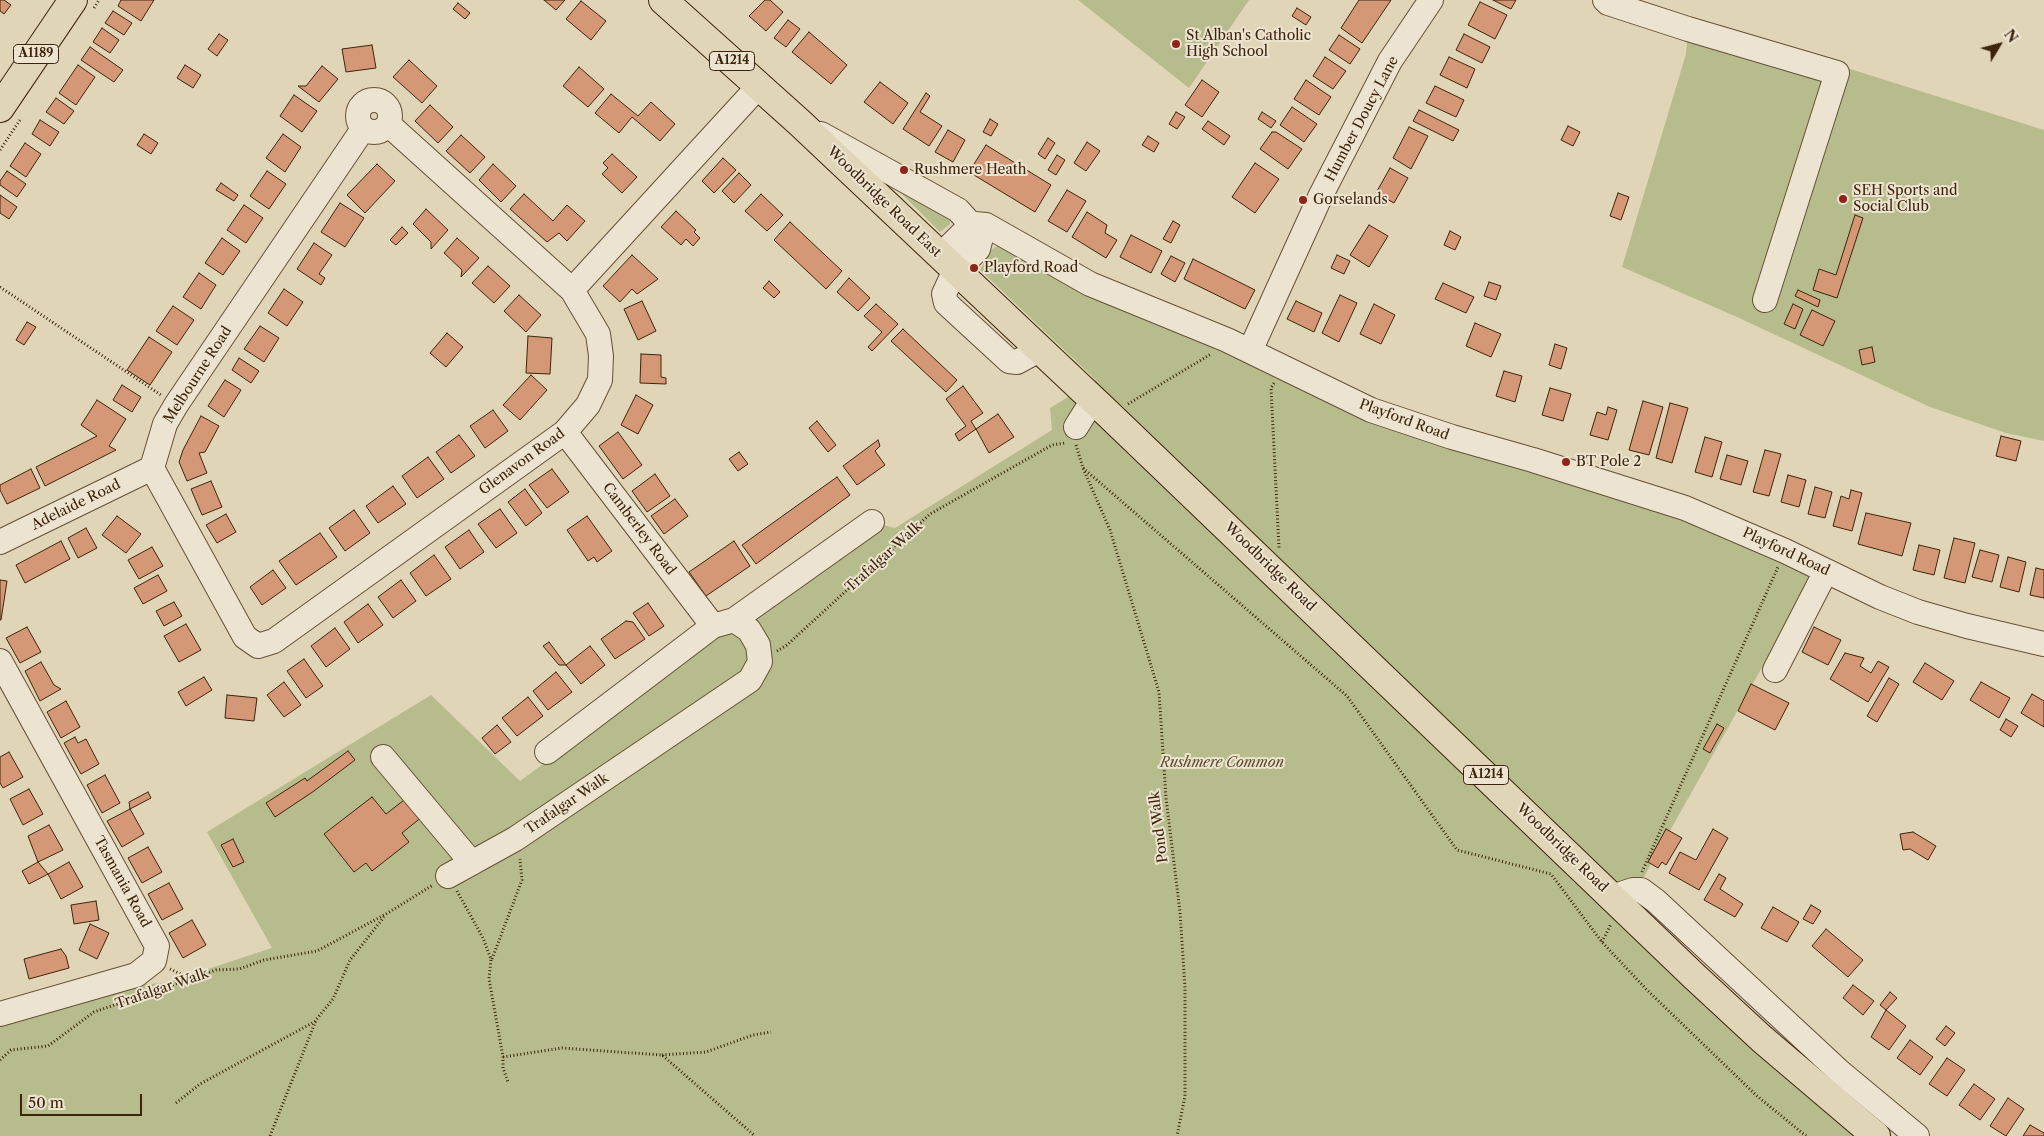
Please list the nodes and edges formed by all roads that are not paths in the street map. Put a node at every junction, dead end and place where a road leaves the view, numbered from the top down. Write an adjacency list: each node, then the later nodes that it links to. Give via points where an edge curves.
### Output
1 (73, 0): 6 (main road, A1189)
2 (663, 0): 5 (main road, Woodbridge Road East / A1214)
3 (1432, 0): 12 (street, Humber Doucy Lane, via 1390,62 1325,187)
4 (1605, 0): 11 (street, via 1688,29 1837,73)
5 (759, 86): 7 (main road, Woodbridge Road East / A1214); 10 (street)
6 (0, 108)
7 (800, 123): 8 (street, Playford Road, via 958,210); 9 (main road, Woodbridge Road East / A1214)
8 (977, 225): 9 (street); 12 (street, Playford Road, via 1090,284)
9 (949, 264): 13 (main road, Woodbridge Road East / A1214, via 1039,350)
10 (572, 290): 15 (street, Glenavon Road, via 598,334 600,380 588,405); 16 (street, Melbourne Road, via 388,124 388,109 381,102 371,100 362,105 357,114 364,129 176,405 166,424)
11 (1765, 300)
12 (1250, 351): 19 (street, Playford Road, via 1371,410 1670,502)
13 (1105, 406): 14 (street); 29 (main road, Woodbridge Road / A1214)
14 (1076, 427)
15 (565, 432): 16 (street, Glenavon Road, via 274,641 258,646 245,637); 20 (street, Camberley Road)
16 (152, 468): 18 (street, Adelaide Road)
17 (872, 522): 20 (street)
18 (0, 542)
19 (1826, 571): 21 (street, Playford Road, via 1918,612); 24 (street)
20 (724, 623): 23 (street, Camberley Road, via 749,630 758,645); 25 (street)
21 (2044, 644)
22 (0, 661): 30 (street, Tasmania Road, via 157,946 154,961 136,975)
23 (760, 662): 27 (street, Trafalgar Walk, via 750,680 515,839)
24 (1775, 670)
25 (547, 752)
26 (383, 757): 27 (street)
27 (472, 863): 28 (street, Trafalgar Walk)
28 (448, 876)
29 (1622, 897): 31 (main road, Woodbridge Road / A1214, via 1762,1038); 32 (street, via 1641,890 1656,901 1840,1072)
30 (0, 1014)
31 (1876, 1136)
32 (1917, 1136)

